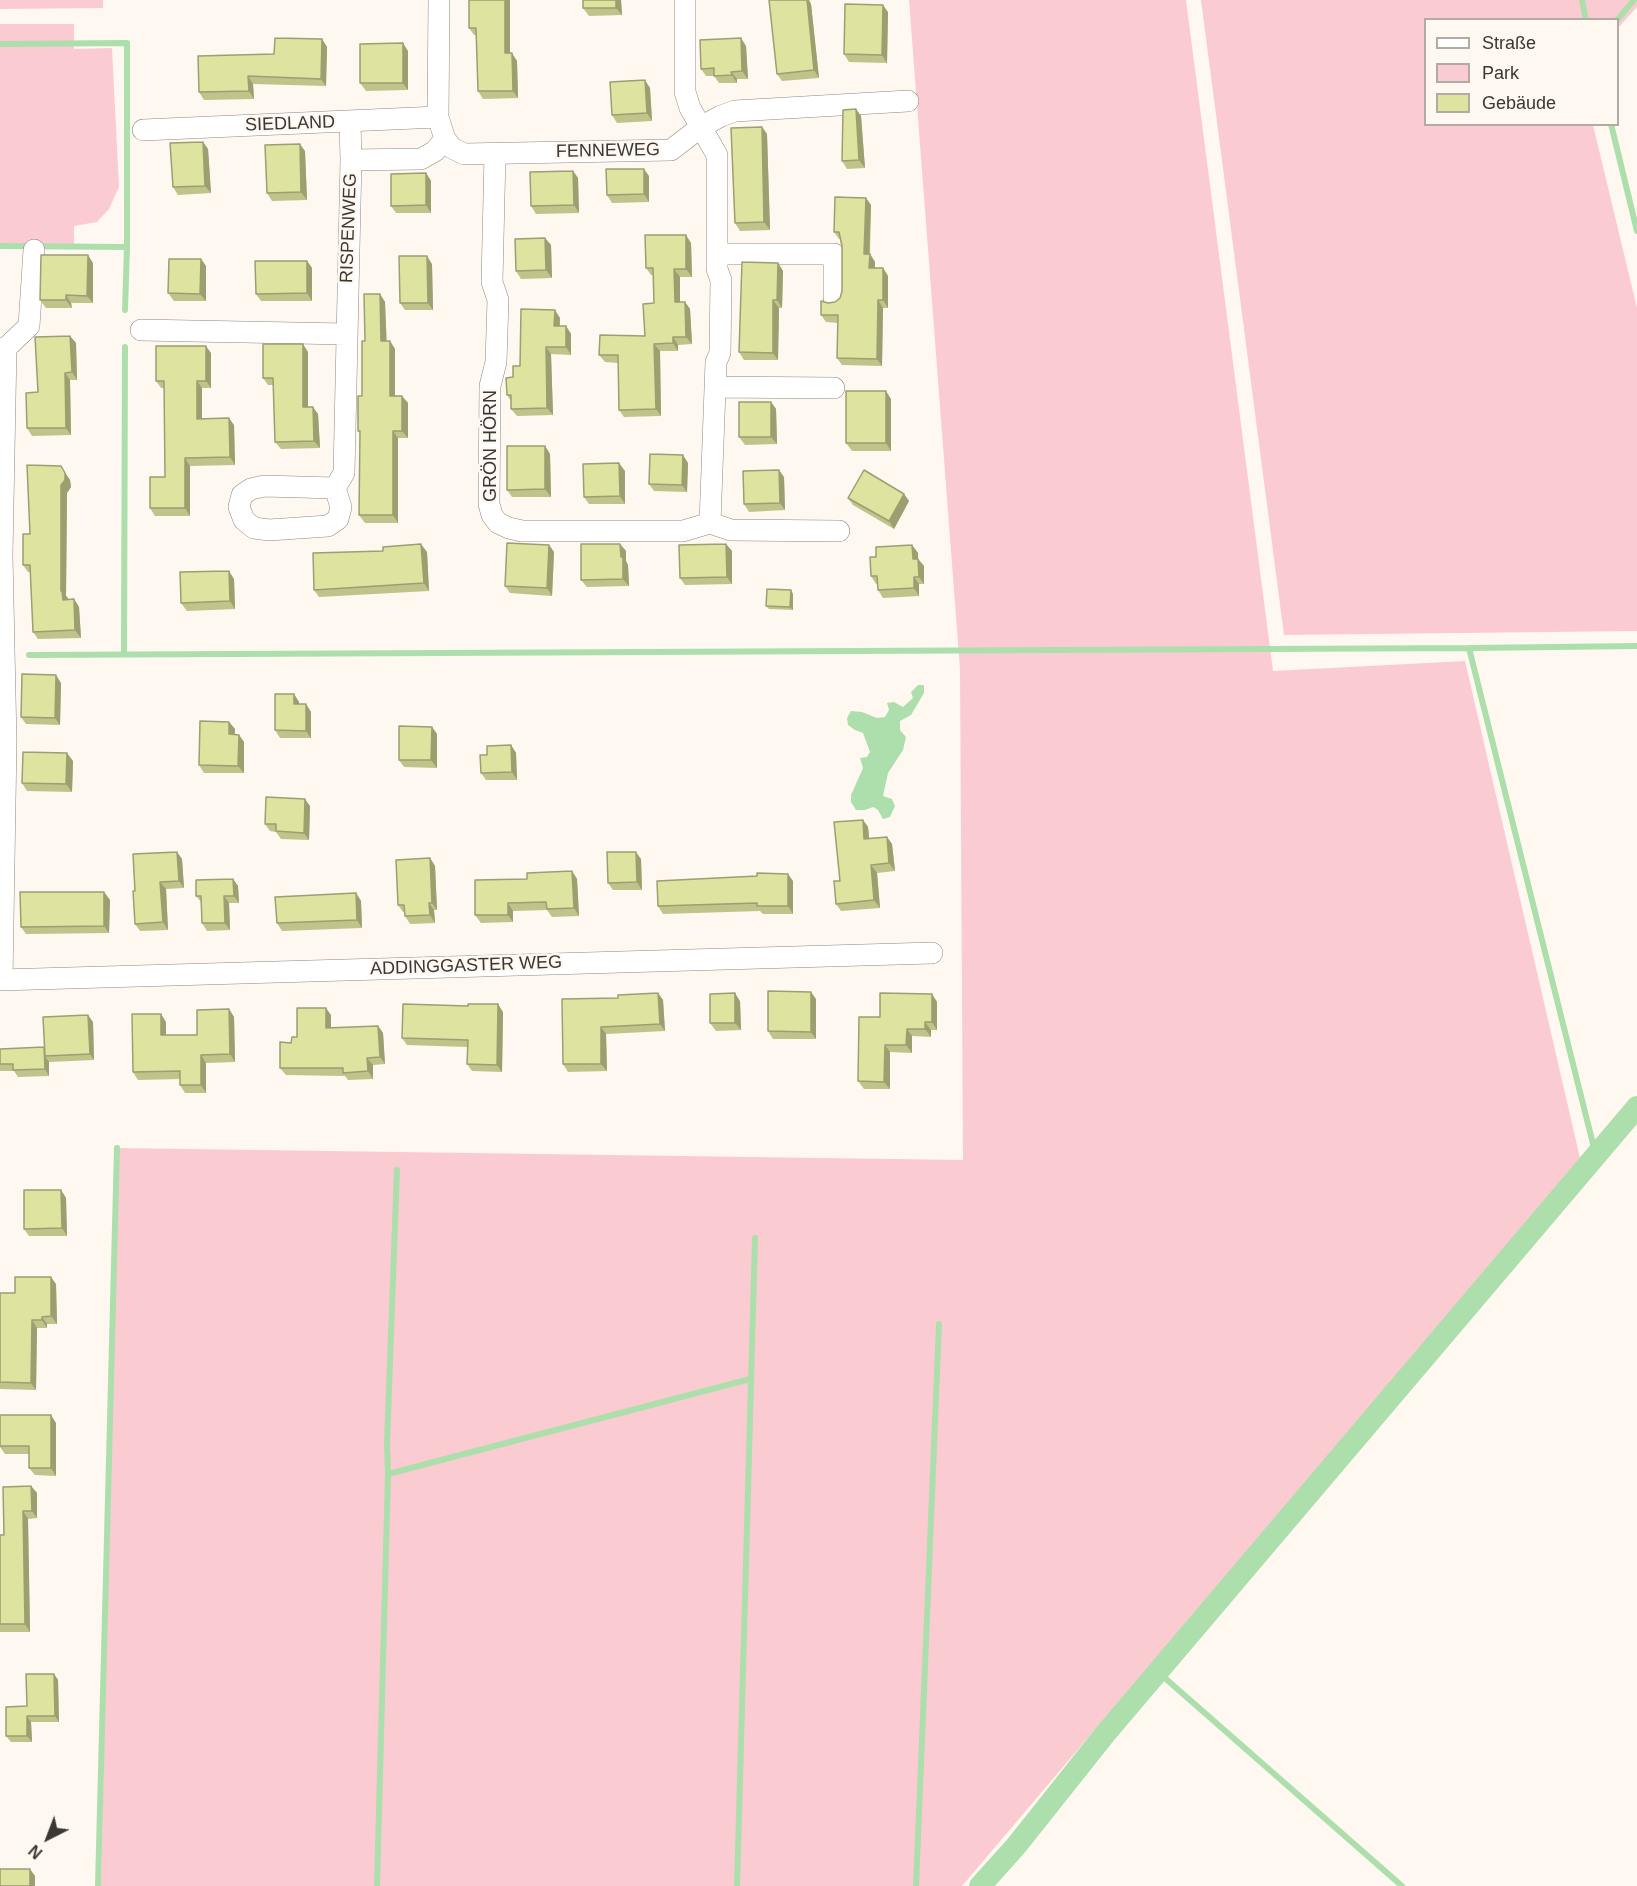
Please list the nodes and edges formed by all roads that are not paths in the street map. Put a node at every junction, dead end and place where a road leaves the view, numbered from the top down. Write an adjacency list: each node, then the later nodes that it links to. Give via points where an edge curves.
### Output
1 (439, 0): 4 (street)
2 (685, 0): 6 (street, via 685,92)
3 (908, 101): 6 (street, FENNEWEG, via 735,111)
4 (438, 117): 5 (street, SIEDLAND); 8 (street)
5 (350, 122): 7 (street, SIEDLAND); 10 (street, RISPENWEG)
6 (701, 127): 9 (street, FENNEWEG, via 671,150); 12 (street, via 717,155)
7 (142, 130)
8 (445, 139): 9 (street, FENNEWEG, via 464,154); 10 (street, via 421,159)
9 (495, 154): 20 (street, GRÖN HÖRN, via 492,282 498,300 496,362 490,386 492,515 498,523 522,531 683,531)
10 (351, 160): 15 (street, RISPENWEG)
11 (34, 250): 16 (street, via 29,326)
12 (717, 254): 13 (street, via 834,254); 17 (street, via 721,280 720,353)
13 (834, 298)
14 (141, 330): 15 (street)
15 (346, 334): 19 (street, RISPENWEG, via 344,473)
16 (3, 348): 22 (street)
17 (715, 387): 18 (street); 20 (street)
18 (834, 388)
19 (335, 488)
20 (710, 523): 21 (street, GRÖN HÖRN, via 731,530)
21 (839, 531)
22 (1, 555): 23 (street)
23 (3, 743): 25 (street)
24 (932, 953): 25 (street, ADDINGGASTER WEG)
25 (1, 980)

